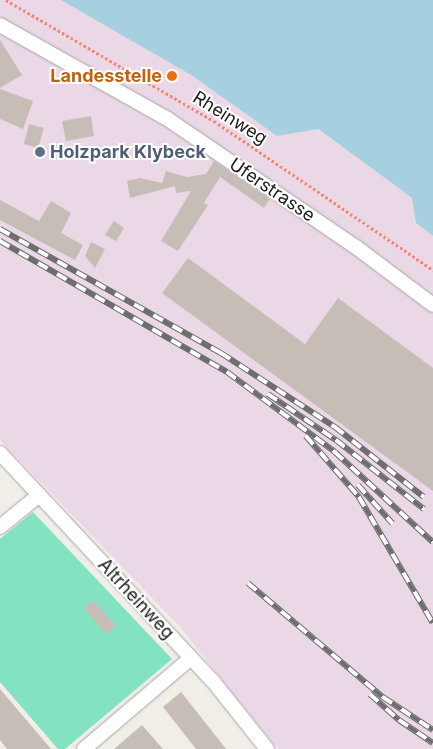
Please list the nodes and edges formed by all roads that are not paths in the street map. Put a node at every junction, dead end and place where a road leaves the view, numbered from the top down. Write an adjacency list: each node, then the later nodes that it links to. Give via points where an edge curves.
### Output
1 (0, 25): 2 (street, Uferstrasse, via 166,118 356,247)
2 (433, 305)
3 (0, 453): 4 (street, Altrheinweg)
4 (38, 496): 5 (street); 6 (street, Altrheinweg)
5 (0, 527)
6 (191, 658): 7 (street); 8 (street, Altrheinweg)
7 (84, 749)
8 (267, 749)

